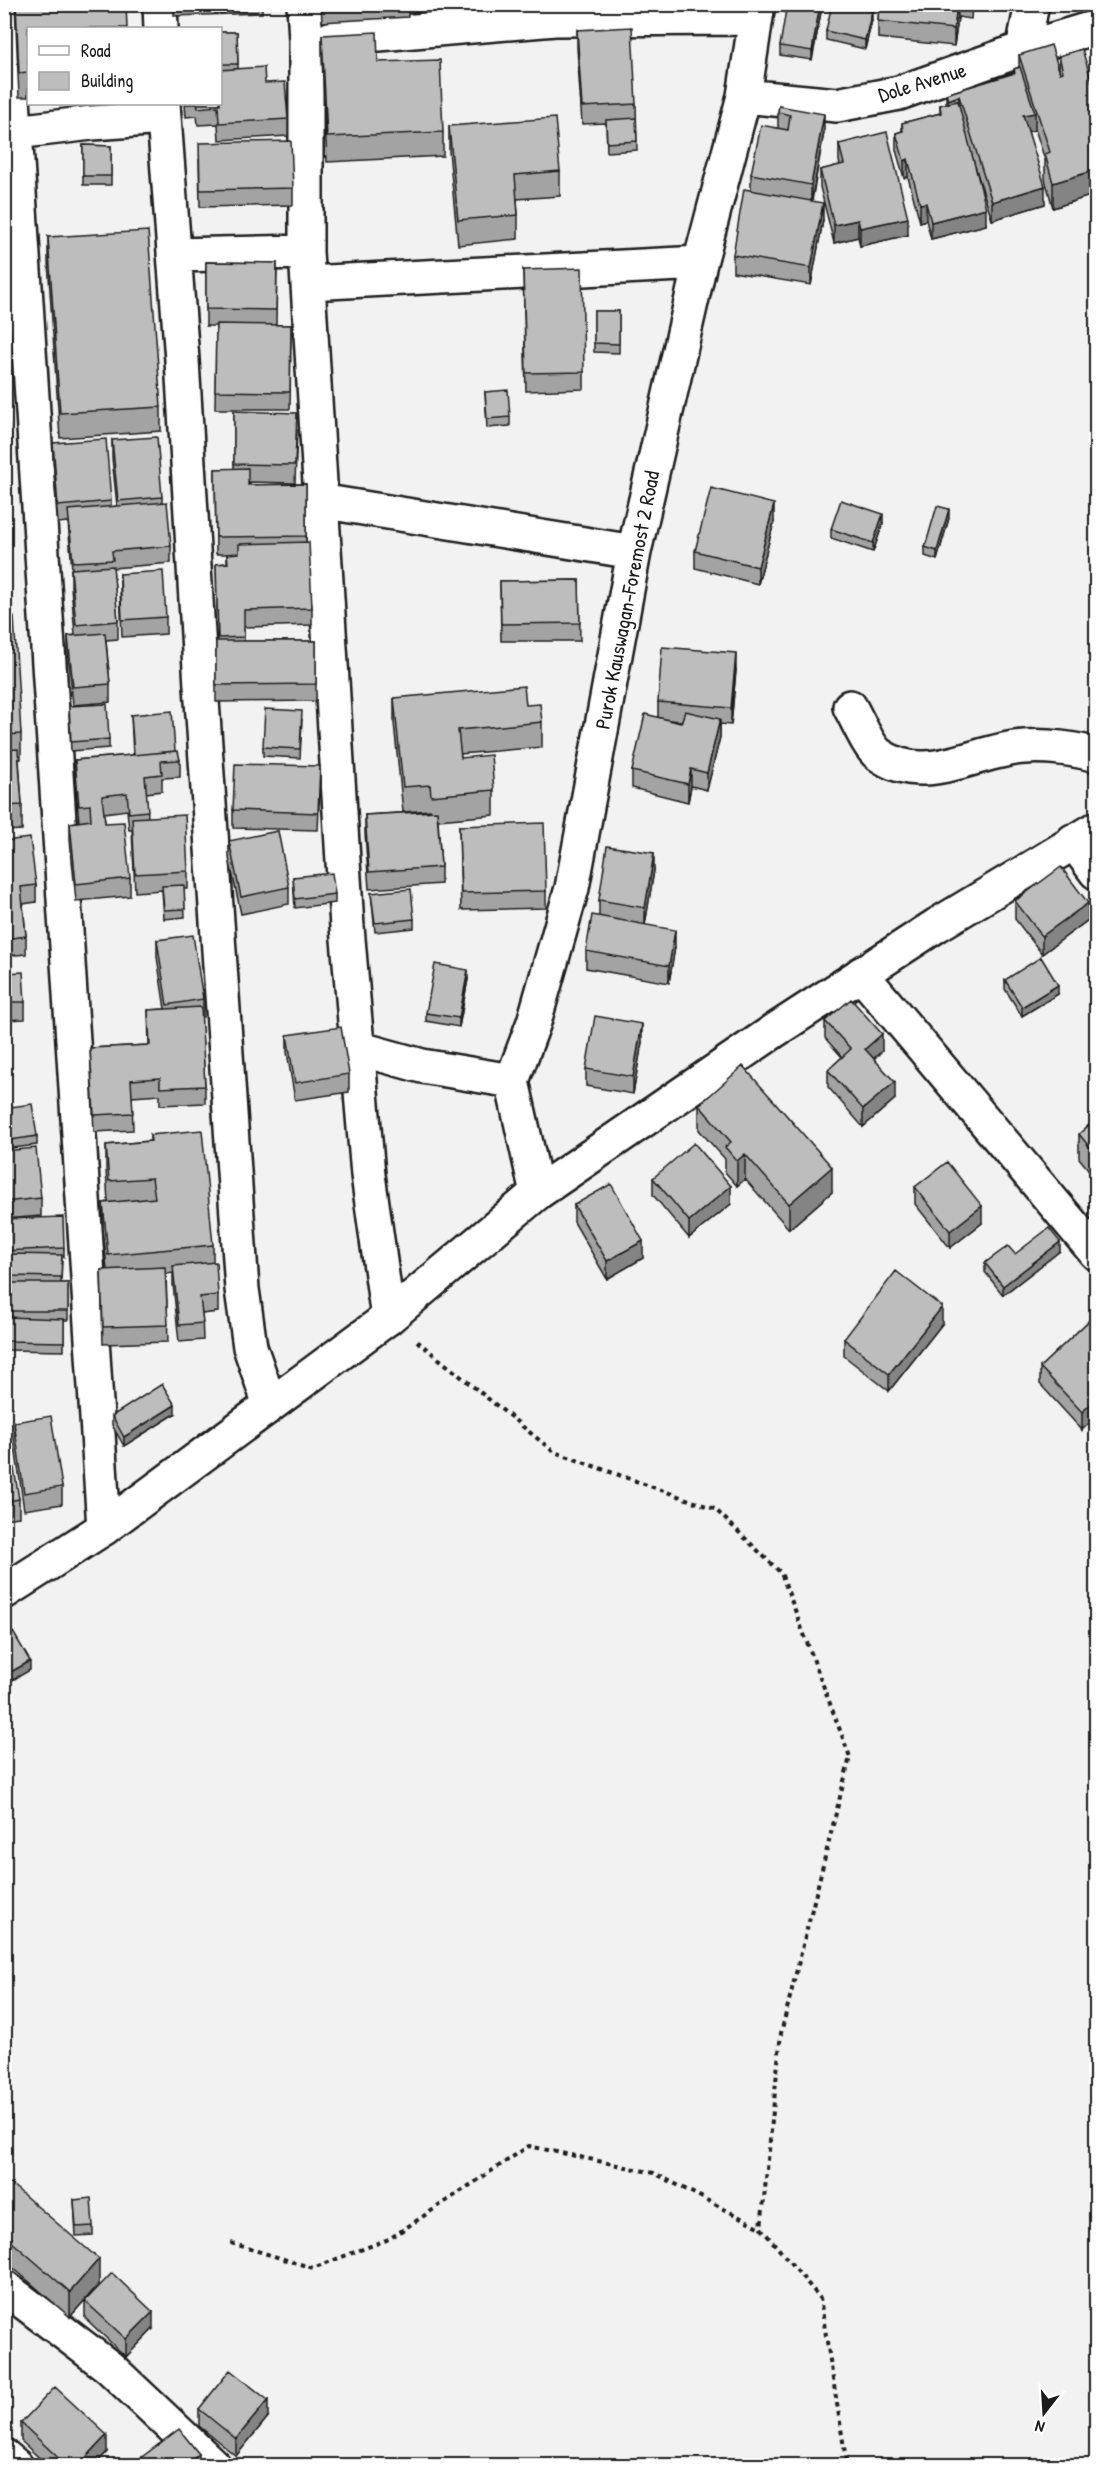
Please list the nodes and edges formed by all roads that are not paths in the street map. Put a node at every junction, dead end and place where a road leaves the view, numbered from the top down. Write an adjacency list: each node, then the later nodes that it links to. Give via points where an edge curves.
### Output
1 (8, 4): 13 (street)
2 (160, 4): 7 (street)
3 (304, 4): 9 (street)
4 (1032, 4): 10 (street)
5 (757, 11): 6 (street); 11 (street, Purok Kauswagan-Foremost 2 Road)
6 (555, 12): 9 (street)
7 (161, 27)
8 (1096, 27): 10 (street, Dole Avenue)
9 (306, 40): 16 (street)
10 (1023, 49): 11 (street, Dole Avenue, via 899,93 837,105)
11 (744, 96): 15 (street, Purok Kauswagan-Foremost 2 Road)
12 (164, 111): 13 (street); 14 (street)
13 (15, 132): 17 (street)
14 (174, 255): 16 (street); 30 (street, via 242,1289 250,1347)
15 (700, 263): 16 (street); 19 (street, Purok Kauswagan-Foremost 2 Road)
16 (307, 268): 18 (street)
17 (17, 362): 31 (street)
18 (320, 501): 19 (street); 25 (street)
19 (634, 552): 26 (street, Purok Kauswagan-Foremost 2 Road, via 572,888 534,1022)
20 (850, 707): 21 (street, via 876,753 901,767 926,769 1023,747)
21 (1096, 755)
22 (1085, 835): 23 (street); 24 (street)
23 (1096, 872)
24 (861, 974): 27 (street); 28 (street)
25 (357, 1048): 26 (street, via 422,1066); 29 (street, via 368,1175)
26 (512, 1081): 27 (street)
27 (537, 1193): 29 (street)
28 (1096, 1253)
29 (388, 1318): 30 (street)
30 (270, 1405): 31 (street)
31 (104, 1528): 32 (street)
32 (4, 1592)
33 (4, 2287): 36 (street, via 108,2367)
34 (4, 2456): 35 (street)
35 (16, 2466)
36 (214, 2466)

